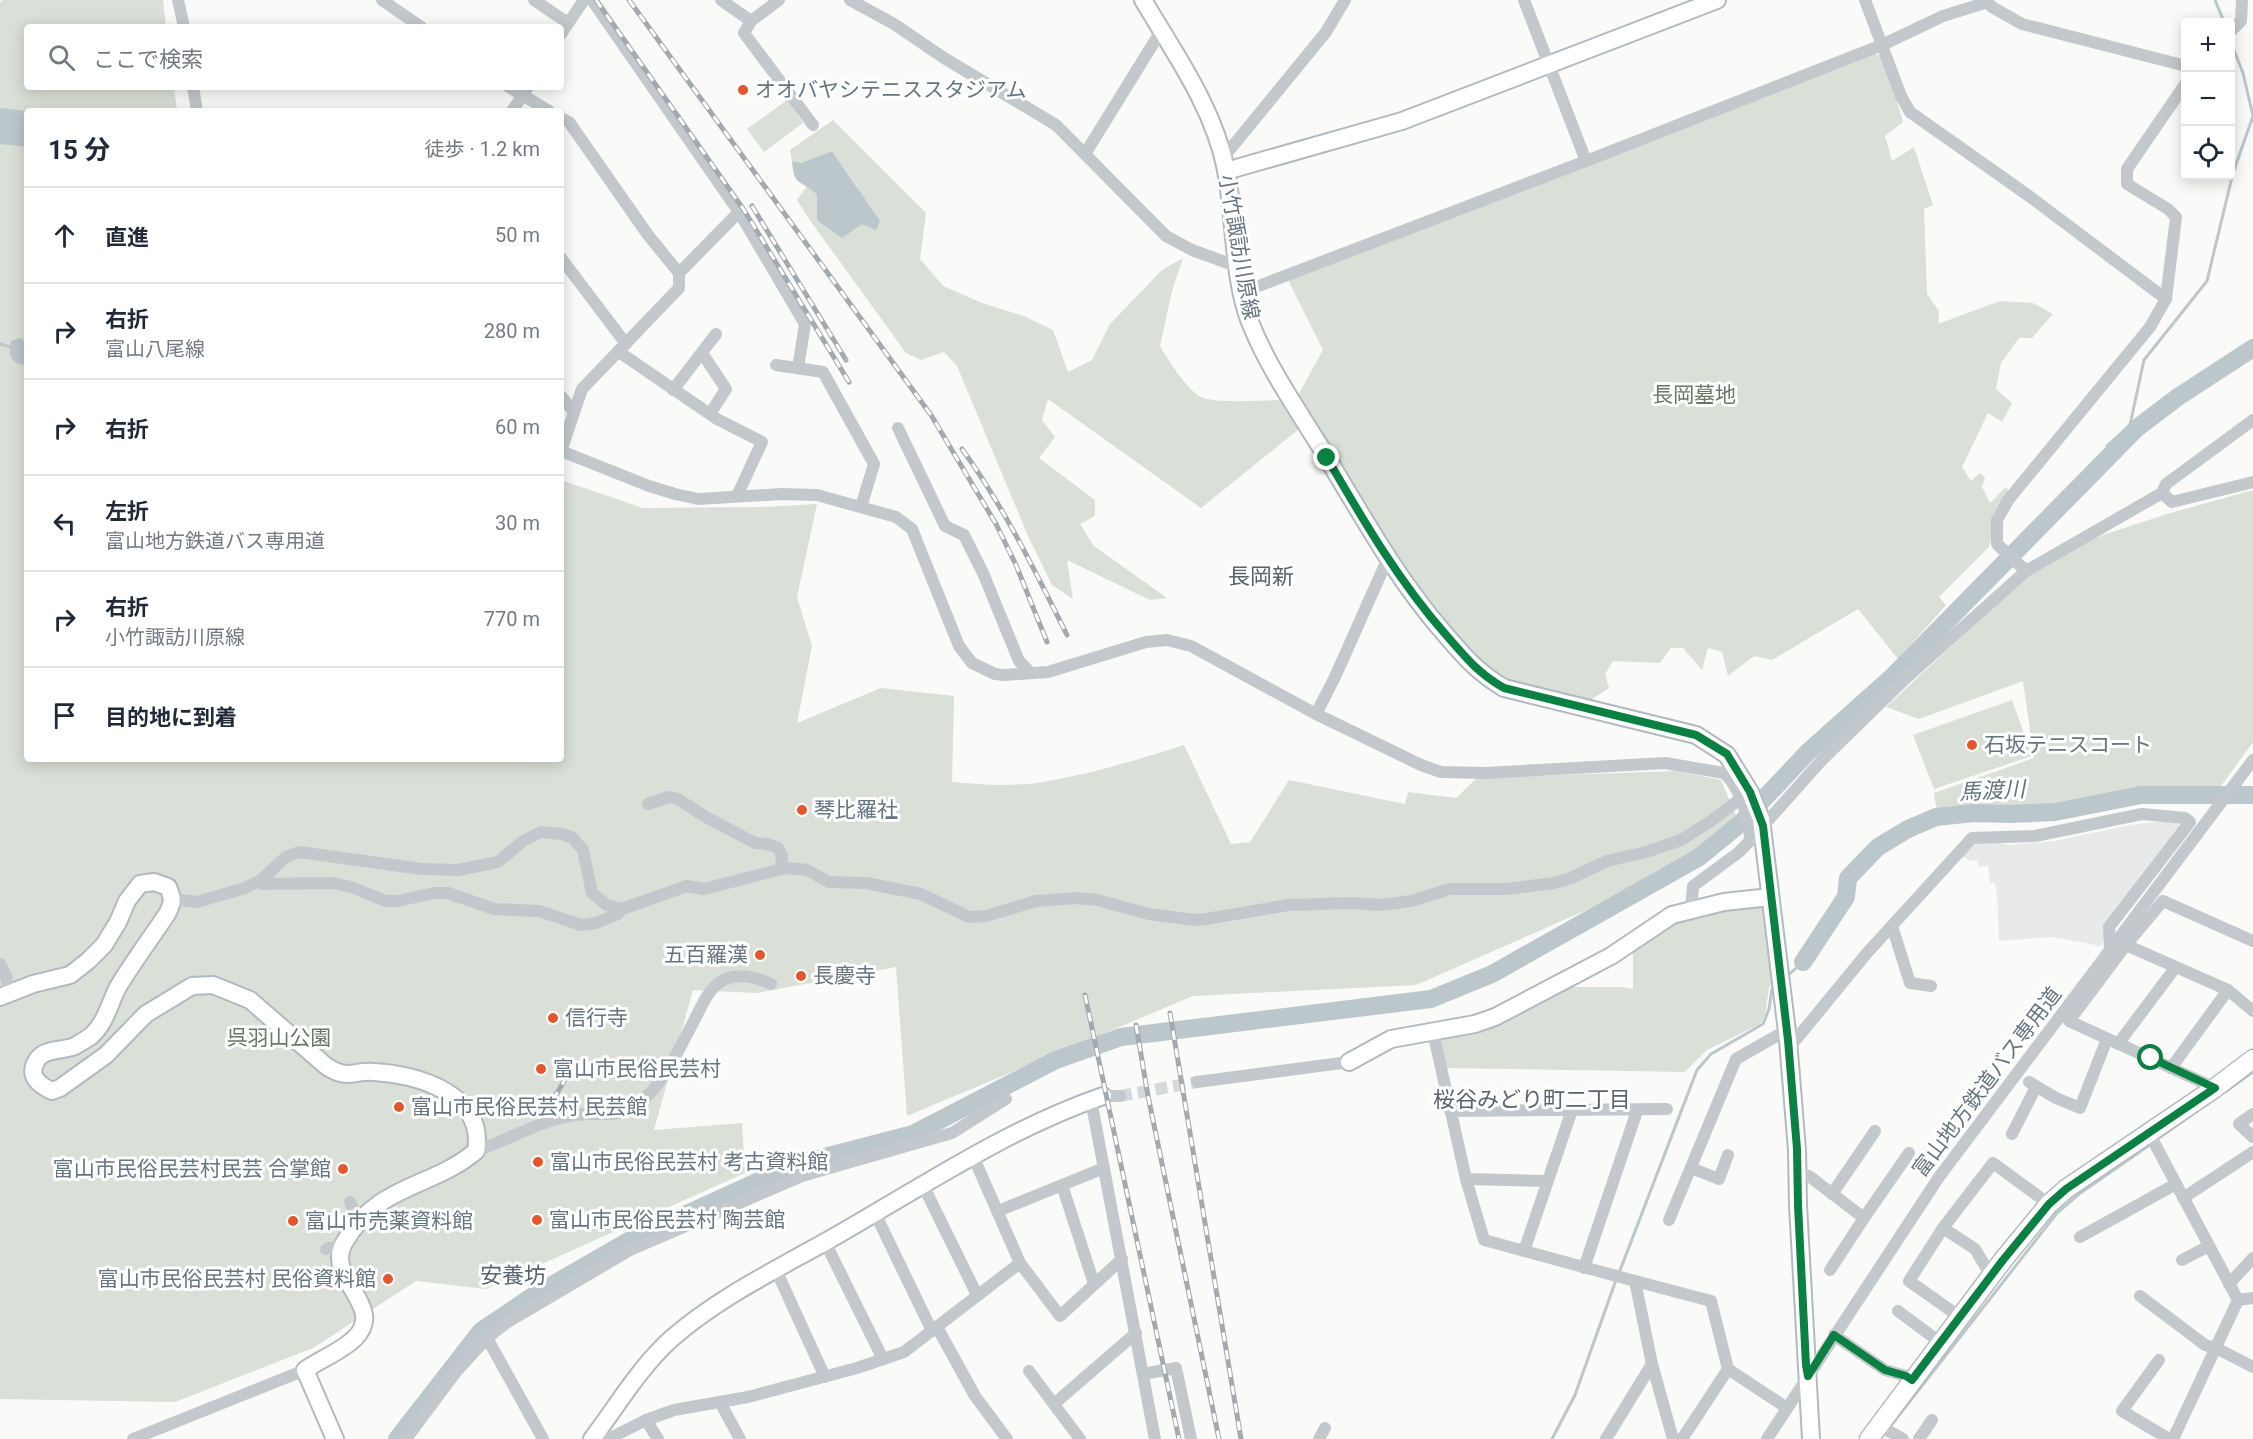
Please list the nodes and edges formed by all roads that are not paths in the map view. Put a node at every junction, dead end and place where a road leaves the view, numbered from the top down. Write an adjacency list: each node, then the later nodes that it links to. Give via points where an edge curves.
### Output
1 (178, 0): 17 (street)
2 (382, 0): 18 (street)
3 (534, 0): 19 (street)
4 (584, 0): 21 (street)
5 (592, 0): 37 (street)
6 (721, 0): 16 (street)
7 (850, 0): 34 (street, via 1056,125)
8 (1143, 0): 22 (street, 小竹諏訪川原線)
9 (1345, 0): 36 (street, via 1326,32)
10 (1524, 0): 24 (street)
11 (1717, 0): 24 (street)
12 (1865, 0): 23 (street)
13 (2242, 0): 20 (street, via 2241,21)
14 (776, 1): 16 (street)
15 (1987, 1): 23 (street, via 1943,16); 25 (street, via 1992,8 2022,24)
16 (751, 21): 33 (street, via 744,33)
17 (183, 24)
18 (417, 24)
19 (559, 24)
20 (2235, 27)
21 (564, 29)
22 (1161, 32): 34 (street); 36 (street, 小竹諏訪川原線, via 1205,106)
23 (1882, 45): 35 (street); 42 (street, via 1910,112)
24 (1550, 65): 35 (street); 36 (street, via 1402,121)
25 (2181, 65)
26 (194, 90): 29 (street)
27 (2181, 90): 42 (street, via 2127,169 2127,184 2176,217)
28 (525, 92): 30 (street); 31 (street)
29 (196, 108)
30 (514, 108)
31 (545, 108)
32 (564, 120): 40 (street)
33 (813, 125)
34 (1085, 154): 39 (street, via 1166,236)
35 (1586, 161): 41 (street)
36 (1224, 165): 39 (street, 小竹諏訪川原線)
37 (739, 212): 40 (street); 47 (street, via 805,324)
38 (564, 262): 44 (street)
39 (1239, 267): 41 (street, 小竹諏訪川原線)
40 (679, 273): 44 (street, via 679,288)
41 (1243, 292): 60 (street, 小竹諏訪川原線, via 1249,320 1266,359)
42 (2166, 299): 61 (street, via 2150,327 2009,499 1997,520 1997,544)
43 (716, 334): 45 (street)
44 (622, 348): 48 (street); 50 (street, via 582,389)
45 (702, 353): 48 (street); 51 (street, via 726,388)
46 (776, 365): 47 (street)
47 (798, 368): 59 (street, via 823,372 874,464)
48 (673, 390): 51 (street)
49 (564, 400): 50 (street)
50 (574, 412): 54 (street)
51 (710, 414): 58 (street, via 762,442)
52 (2253, 420): 57 (street, via 2166,484)
53 (898, 428): 62 (street, via 945,526 964,535 1019,661)
54 (564, 442)
55 (564, 452): 58 (street, via 675,494 698,499)
56 (2253, 482): 57 (street, via 2172,502)
57 (2162, 493): 61 (street)
58 (737, 496): 59 (street, via 817,495)
59 (861, 507): 62 (street, via 896,517 912,529 959,646 972,663 995,674)
60 (1388, 558): 63 (street); 65 (street, 小竹諏訪川原線, via 1419,604 1482,675 1504,688 1696,735 1727,754)
61 (2021, 567): 67 (street)
62 (1031, 673): 63 (street, via 1048,672 1146,642 1167,640 1191,646)
63 (1316, 714): 65 (street, via 1441,772 1665,763 1724,772)
64 (2253, 760): 77 (street, 富山地方鉄道バス専用道)
65 (1745, 796): 67 (street, 小竹諏訪川原線); 68 (street, via 1681,840 1606,861 1554,883 1507,889 1450,889 1381,905 1288,905 1194,920 1077,898 1036,902 969,918 921,894 866,883 829,882 807,870); 73 (street, via 1750,841 1694,885)
66 (648, 804): 68 (street, via 669,797 678,799 755,843 777,848 782,855)
67 (1762, 822): 70 (street, 小竹諏訪川原線)
68 (781, 869): 72 (street, via 704,890 687,886)
69 (261, 880): 71 (street, via 197,902); 72 (street, via 263,884 334,883 386,901 448,893 494,909 539,911 581,925 596,923); 72 (street, via 286,857 299,852 422,869 479,867 498,862 541,832 573,838 583,850 592,893 607,905)
70 (1770, 897): 73 (street); 85 (street, 小竹諏訪川原線)
71 (172, 899): 83 (street, via 168,887 154,882 140,884 105,945 88,961 70,975); 105 (street, via 167,914 92,1035 74,1047 45,1053 37,1059 34,1078 41,1086 52,1091 60,1088 106,1055 146,1014 192,986 213,985 250,1000 336,1072 353,1075 372,1071 434,1085 467,1108 479,1137)
72 (621, 909)
73 (1691, 909): 86 (street, via 1672,915 1611,956 1495,1017)
74 (1892, 926): 77 (street, via 1972,838 2036,837 2142,814 2185,818 2190,822 2109,927); 81 (street, via 1910,983); 88 (street)
75 (2253, 941): 76 (street, via 2163,901)
76 (2126, 945): 79 (street); 87 (street, via 2069,1021)
77 (2110, 950): 152 (street, 富山地方鉄道バス専用道, via 1939,1177)
78 (0, 964): 83 (street, via 6,976)
79 (2175, 968): 82 (street); 87 (street)
80 (771, 984): 105 (street, via 746,976 719,982 658,1084 632,1109 552,1121)
81 (1931, 986)
82 (2228, 990): 84 (street); 91 (street)
83 (4, 996)
84 (2253, 1011)
85 (1787, 1030): 88 (street, 小竹諏訪川原線); 111 (street, via 1736,1059)
86 (1433, 1032): 90 (street, via 1391,1039); 98 (street)
87 (2112, 1041): 91 (street); 103 (street, via 2080,1108 2033,1084)
88 (1789, 1048): 112 (street, 小竹諏訪川原線)
89 (2253, 1059): 93 (main road)
90 (1349, 1062): 92 (street)
91 (2171, 1068): 93 (street)
92 (1197, 1082)
93 (2215, 1088): 102 (main road)
94 (1105, 1097): 109 (street, via 1068,1108); 110 (street)
95 (1006, 1099): 153 (street, via 952,1133 802,1176 630,1250)
96 (1667, 1109): 99 (street)
97 (1572, 1110): 98 (street); 99 (street); 114 (street)
98 (1450, 1111): 113 (street)
99 (1637, 1111): 138 (street)
100 (2253, 1114): 104 (street, via 2239,1124)
101 (1875, 1131): 118 (street)
102 (2148, 1133): 115 (street); 121 (main road)
103 (2012, 1134)
104 (2253, 1137)
105 (476, 1151): 126 (street, via 450,1169 391,1195)
106 (2253, 1152): 119 (street)
107 (1909, 1153): 124 (street)
108 (1728, 1155): 111 (street, via 1719,1179)
109 (973, 1156): 116 (street); 122 (street)
110 (1104, 1168): 117 (street); 135 (street)
111 (1691, 1168): 125 (street)
112 (1797, 1175): 118 (street, via 1809,1176); 162 (street, 小竹諏訪川原線)
113 (1466, 1179): 114 (street); 133 (street, via 1484,1240)
114 (1546, 1181): 133 (street)
115 (2176, 1184): 119 (street); 128 (street)
116 (923, 1185): 123 (street); 145 (street)
117 (1062, 1185): 122 (street); 143 (street)
118 (1832, 1194): 124 (street)
119 (2183, 1198): 131 (street)
120 (350, 1202): 126 (street)
121 (2049, 1204): 127 (street, via 1994,1163); 141 (main road)
122 (998, 1211): 137 (street)
123 (875, 1213): 129 (street); 150 (street)
124 (1864, 1218): 140 (street)
125 (1669, 1220)
126 (359, 1221): 130 (street)
127 (1943, 1228): 141 (street, via 1975,1249); 149 (street, via 1909,1281)
128 (2080, 1237)
129 (825, 1242): 139 (street); 156 (street)
130 (342, 1245): 132 (street); 161 (street, via 340,1267 362,1304 365,1320 354,1339)
131 (2209, 1246): 136 (street); 144 (street)
132 (326, 1249)
133 (1524, 1251): 138 (street)
134 (2253, 1258): 144 (street)
135 (1122, 1259): 143 (street); 151 (street)
136 (2182, 1260)
137 (1020, 1263): 143 (street, via 1060,1316); 145 (street)
138 (1584, 1268): 142 (street)
139 (776, 1270): 165 (street); 177 (street, via 723,1301 671,1340 652,1359)
140 (1830, 1270)
141 (1991, 1276): 149 (main road)
142 (1635, 1281): 158 (street); 160 (street, via 1712,1301)
143 (1094, 1284)
144 (2229, 1284): 147 (street)
145 (977, 1295): 150 (street)
146 (2140, 1296): 155 (street, via 2205,1345)
147 (2248, 1300): 155 (street)
148 (1898, 1311): 154 (street)
149 (1960, 1317): 154 (main road)
150 (934, 1329): 156 (street, via 904,1352); 181 (street)
151 (1136, 1334): 164 (street); 168 (street)
152 (1834, 1335): 162 (street, 富山地方鉄道バス専用道); 166 (street, via 1885,1370)
153 (487, 1338): 175 (street); 176 (street)
154 (1941, 1343): 166 (main road)
155 (2216, 1348): 159 (street); 193 (street)
156 (883, 1359): 165 (street)
157 (2160, 1360): 193 (street, via 2122,1411)
158 (1652, 1364): 185 (street); 186 (street)
159 (2253, 1368)
160 (1728, 1369): 169 (street); 187 (street)
161 (305, 1370): 173 (street); 174 (street)
162 (1807, 1370): 169 (street); 189 (street, 富山地方鉄道バス専用道); 190 (street, 小竹諏訪川原線)
163 (1029, 1371): 168 (street)
164 (1143, 1374): 183 (street); 184 (street, via 1176,1368)
165 (825, 1377): 167 (street)
166 (1912, 1380): 172 (main road)
167 (720, 1402): 170 (street, via 674,1410); 180 (street)
168 (1054, 1404): 182 (street)
169 (1781, 1404): 188 (street)
170 (646, 1420): 178 (street); 179 (street)
171 (1932, 1420): 192 (street)
172 (1874, 1432): 191 (street)
173 (133, 1439)
174 (335, 1439)
175 (406, 1439)
176 (543, 1439)
177 (592, 1439)
178 (608, 1439)
179 (658, 1439)
180 (740, 1439)
181 (1007, 1439)
182 (1080, 1439)
183 (1155, 1439)
184 (1191, 1439)
185 (1606, 1439)
186 (1673, 1439)
187 (1682, 1439)
188 (1758, 1439)
189 (1767, 1439)
190 (1811, 1439)
191 (1903, 1439)
192 (1919, 1439)
193 (2171, 1439)

